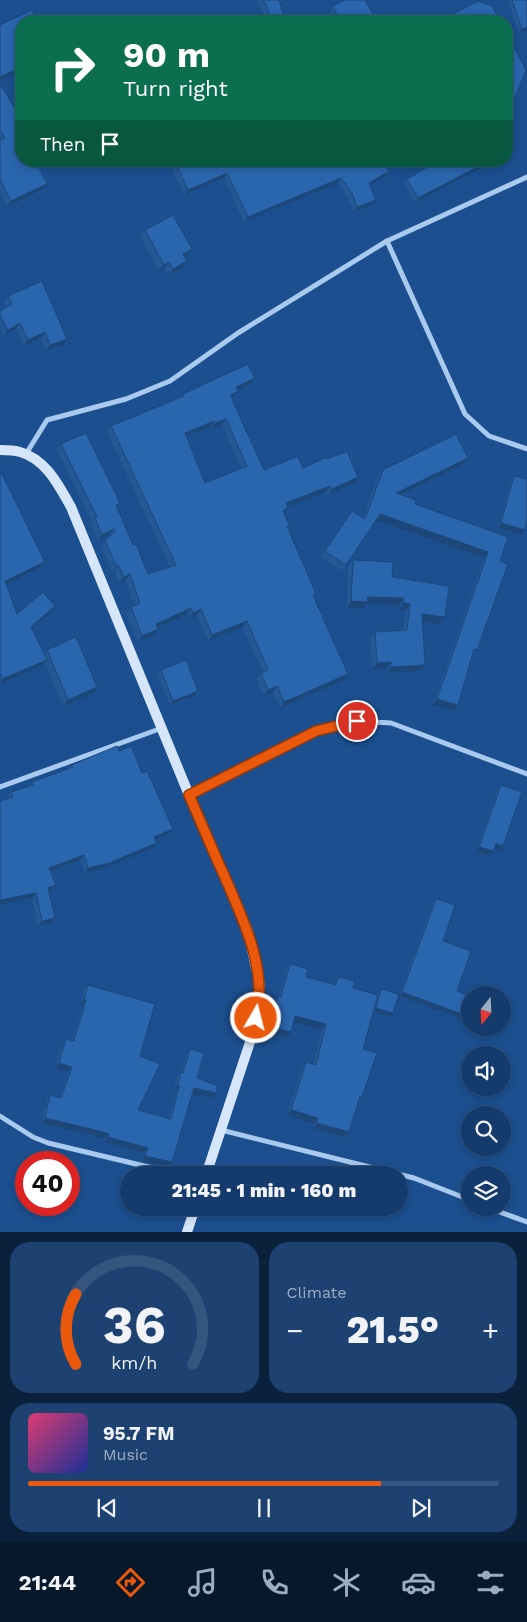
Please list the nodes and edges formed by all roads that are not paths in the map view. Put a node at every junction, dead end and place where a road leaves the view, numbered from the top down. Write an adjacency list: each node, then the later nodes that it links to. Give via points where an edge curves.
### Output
1 (527, 177): 2 (street)
2 (386, 241): 3 (street, via 465,414 489,436); 5 (street, via 238,333 170,381 126,399 47,420)
3 (527, 449)
4 (0, 450): 5 (street)
5 (26, 454): 6 (street, via 43,465 71,507)
6 (162, 728): 8 (street); 9 (street)
7 (527, 774): 9 (street, via 391,723 357,721 316,731)
8 (0, 787)
9 (189, 795): 11 (street, via 248,931 260,986 254,1030)
10 (0, 1116): 12 (street, via 48,1143)
11 (221, 1130): 13 (street); 14 (street, via 414,1178)
12 (144, 1166)
13 (209, 1166)
14 (461, 1196)
15 (192, 1216): 18 (street)
16 (511, 1216): 17 (street)
17 (527, 1222)
18 (187, 1232)

